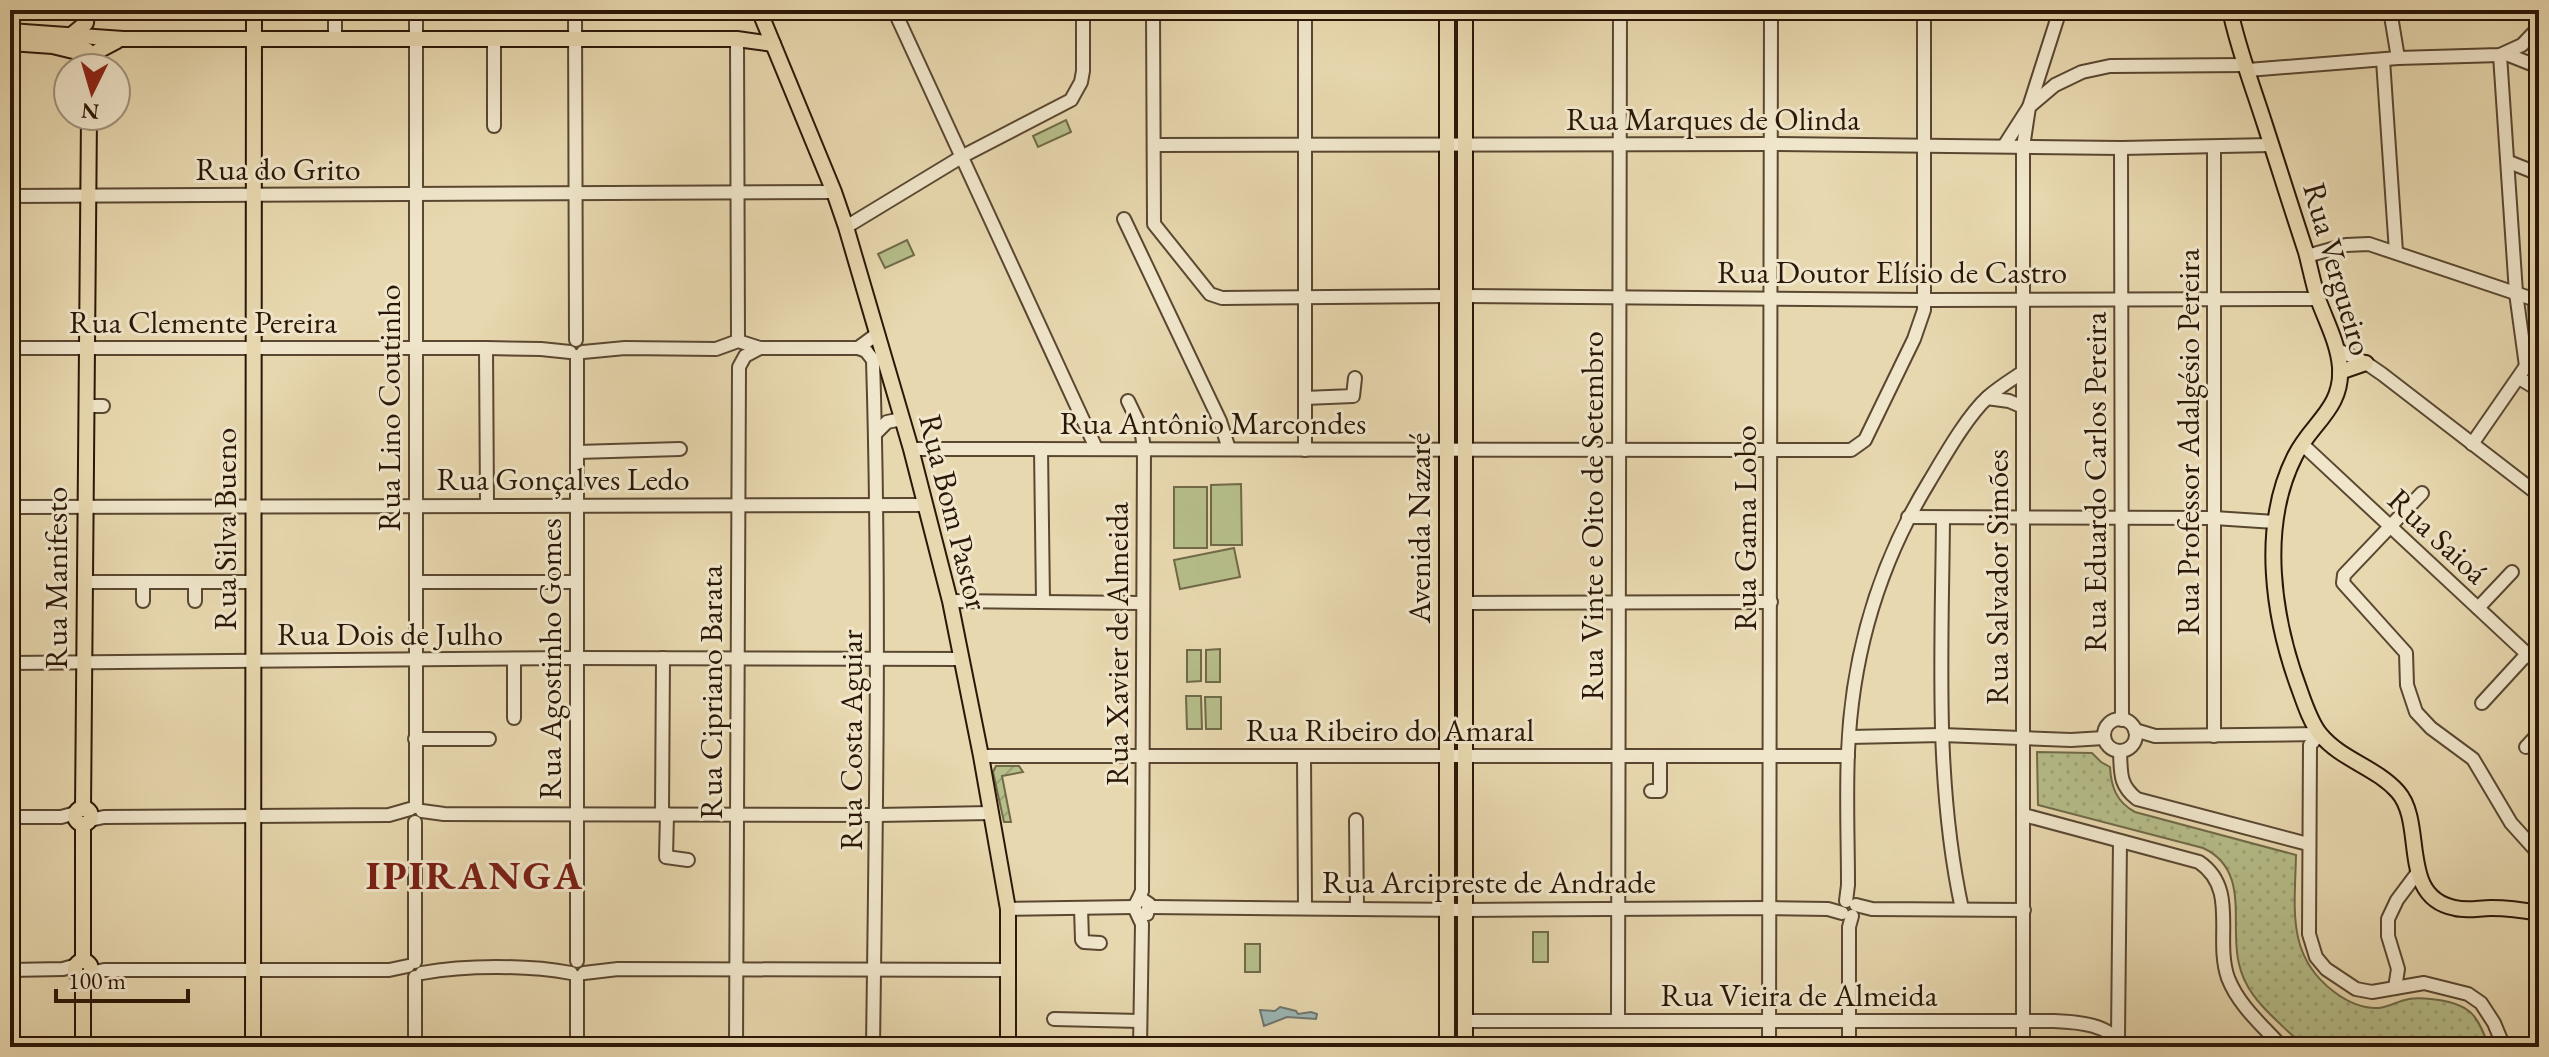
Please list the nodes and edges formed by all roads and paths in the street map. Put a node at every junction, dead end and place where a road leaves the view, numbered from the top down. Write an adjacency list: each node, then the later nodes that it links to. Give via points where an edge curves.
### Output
1 (87, 10): 21 (main road, via 86,23)
2 (254, 10): 24 (main road, Rua Silva Bueno)
3 (335, 10): 22 (street)
4 (416, 10): 27 (street, Rua Lino Coutinho)
5 (575, 10): 25 (street, Rua Agostinho Gomes)
6 (759, 10): 30 (main road, Rua Bom Pastor)
7 (894, 10): 56 (street)
8 (1083, 10): 56 (street, via 1083,71 1071,100)
9 (1153, 10): 48 (street)
10 (1305, 10): 44 (street)
11 (1447, 10): 45 (main road, Avenida Nazaré)
12 (1465, 10): 46 (main road, Avenida Nazaré)
13 (1620, 10): 49 (street, Rua Vinte e Oito de Setembro)
14 (1771, 10): 47 (street, Rua Gama Lobo)
15 (1924, 10): 50 (street)
16 (2060, 10): 39 (street, Rua Salvador Simões)
17 (2230, 10): 38 (main road, Rua Vergueiro)
18 (2390, 10): 35 (street)
19 (2539, 27): 34 (street)
20 (10, 31): 21 (main road)
21 (66, 36): 23 (main road); 32 (main road)
22 (335, 38): 24 (main road); 27 (main road)
23 (123, 39): 24 (main road); 33 (main road)
24 (253, 39): 65 (main road, Rua Silva Bueno)
25 (575, 39): 26 (main road); 28 (main road); 63 (street, Rua Agostinho Gomes)
26 (737, 39): 30 (main road); 60 (street)
27 (416, 40): 28 (main road); 61 (street, Rua Lino Coutinho)
28 (494, 40): 42 (street)
29 (10, 41): 31 (highway, via 53,44)
30 (773, 44): 59 (main road, Rua Bom Pastor)
31 (68, 52)
32 (83, 52)
33 (98, 52)
34 (2503, 55): 35 (street); 37 (street); 57 (street)
35 (2398, 58): 36 (street)
36 (2383, 60): 38 (street); 70 (street)
37 (2539, 67)
38 (2247, 68): 40 (street, via 2110,66); 51 (main road, Rua Vergueiro)
39 (2038, 78): 40 (street); 41 (street, Rua Salvador Simões)
40 (2055, 85): 41 (street)
41 (2029, 107): 52 (street, Rua Salvador Simões); 53 (street, Rua Salvador Simões)
42 (494, 126)
43 (89, 132): 62 (main road)
44 (1304, 143): 45 (street, Rua Marques de Olinda); 48 (street, Rua Marques de Olinda); 76 (street)
45 (1446, 143): 46 (street, Rua Marques de Olinda); 73 (main road, Avenida Nazaré)
46 (1465, 144): 49 (street, Rua Marques de Olinda); 74 (main road, Avenida Nazaré)
47 (1772, 144): 49 (street, Rua Marques de Olinda); 50 (street, Rua Marques de Olinda); 77 (street, Rua Gama Lobo)
48 (1154, 145): 67 (street)
49 (1619, 145): 75 (street, Rua Vinte e Oito de Setembro)
50 (1923, 145): 52 (street, Rua Marques de Olinda); 79 (street)
51 (2271, 145): 55 (street, Rua Marques de Olinda); 71 (main road, Rua Vergueiro)
52 (2004, 146): 53 (street, Rua Marques de Olinda)
53 (2023, 147): 54 (street, Rua Marques de Olinda); 80 (street, Rua Salvador Simões)
54 (2121, 148): 55 (street, Rua Marques de Olinda); 81 (street, Rua Eduardo Carlos Pereira)
55 (2214, 148): 82 (street, Rua Professor Adalgésio Pereira)
56 (963, 156): 68 (street); 114 (street)
57 (2509, 162): 58 (street); 72 (street)
58 (2539, 174)
59 (834, 192): 60 (street, Rua do Grito); 68 (main road, Rua Bom Pastor)
60 (737, 193): 63 (street, Rua do Grito); 86 (street)
61 (416, 194): 63 (street, Rua do Grito); 65 (street, Rua do Grito); 88 (street, Rua Lino Coutinho)
62 (88, 195): 64 (street, Rua do Grito); 65 (street, Rua do Grito); 93 (main road, Rua Manifesto)
63 (576, 195): 90 (street, Rua Agostinho Gomes)
64 (10, 196)
65 (253, 196): 85 (main road, Rua Silva Bueno)
66 (1124, 219): 69 (street)
67 (1154, 224): 69 (street); 76 (street, via 1216,297)
68 (846, 227): 84 (main road, Rua Bom Pastor)
69 (1132, 233): 119 (street)
70 (2396, 252): 71 (street, via 2356,243); 72 (street)
71 (2307, 256): 78 (main road, Rua Vergueiro)
72 (2516, 293): 83 (street); 97 (street)
73 (1447, 296): 76 (street); 120 (main road, Avenida Nazaré)
74 (1466, 296): 75 (street, Rua Doutor Elísio de Castro); 121 (main road, Avenida Nazaré)
75 (1618, 296): 77 (street, Rua Doutor Elísio de Castro); 124 (street, Rua Vinte e Oito de Setembro)
76 (1305, 297): 104 (street)
77 (1771, 297): 79 (street, Rua Doutor Elísio de Castro); 122 (street, Rua Gama Lobo)
78 (2319, 299): 82 (street, Rua Doutor Elísio de Castro); 94 (main road, Rua Vergueiro)
79 (1925, 300): 80 (street, Rua Doutor Elísio de Castro); 122 (street, Rua Antônio Marcondes, via 1914,339 1865,440 1851,450)
80 (2023, 300): 81 (street, Rua Doutor Elísio de Castro); 99 (street, Rua Salvador Simões)
81 (2121, 300): 82 (street, Rua Doutor Elísio de Castro); 140 (street, Rua Eduardo Carlos Pereira)
82 (2214, 300): 141 (street, Rua Professor Adalgésio Pereira)
83 (2539, 301)
84 (877, 334): 92 (street); 110 (main road, Rua Bom Pastor)
85 (252, 347): 88 (street, Rua Clemente Pereira); 93 (street, Rua Clemente Pereira); 134 (main road, Rua Silva Bueno)
86 (728, 347): 90 (street, Rua Clemente Pereira); 91 (street, Rua Clemente Pereira); 98 (street)
87 (10, 348): 93 (street, Rua Clemente Pereira)
88 (416, 348): 89 (street, Rua Clemente Pereira); 135 (street, Rua Lino Coutinho)
89 (486, 348): 90 (street, Rua Clemente Pereira); 128 (street)
90 (577, 348): 125 (street, Rua Agostinho Gomes)
91 (760, 348): 92 (street, Rua Clemente Pereira); 98 (street, via 745,356)
92 (858, 348): 111 (street, Rua Costa Aguiar, via 873,360)
93 (86, 349): 107 (main road, Rua Manifesto)
94 (2338, 350): 96 (street); 100 (main road, Rua Vergueiro)
95 (2539, 355): 97 (street)
96 (2366, 363): 100 (main road); 113 (street)
97 (2526, 366): 102 (street)
98 (739, 367): 130 (street, Rua Cipriano Barata)
99 (2023, 372): 105 (street); 109 (street, Rua Salvador Simões)
100 (2340, 372): 112 (main road, Rua Vergueiro, via 2333,405)
101 (1355, 378): 104 (street, via 1353,396)
102 (2519, 378): 103 (street); 113 (street)
103 (2539, 390)
104 (1305, 398): 123 (street)
105 (1987, 398): 109 (street); 137 (street)
106 (1128, 401): 118 (street, Rua Xavier de Almeida)
107 (86, 406): 108 (street); 133 (main road, Rua Manifesto)
108 (103, 406)
109 (2023, 407): 139 (street, Rua Salvador Simões)
110 (902, 419): 111 (street, via 887,422); 116 (main road, Rua Bom Pastor)
111 (875, 434): 131 (street, Rua Costa Aguiar)
112 (2302, 444): 142 (main road, Rua Vergueiro, via 2282,485); 143 (street, Rua Saioá)
113 (2472, 444): 127 (street)
114 (1096, 448): 117 (street, Rua Antônio Marcondes); 118 (street, Rua Antônio Marcondes)
115 (680, 449): 125 (street)
116 (911, 449): 117 (street, Rua Antônio Marcondes); 132 (main road, Rua Bom Pastor)
117 (1041, 449): 154 (street)
118 (1144, 449): 119 (street, Rua Antônio Marcondes); 156 (street, Rua Xavier de Almeida)
119 (1229, 449): 123 (street, Rua Antônio Marcondes)
120 (1446, 449): 121 (street, Rua Antônio Marcondes); 123 (street, Rua Antônio Marcondes); 191 (main road, Avenida Nazaré)
121 (1465, 449): 124 (street, Rua Antônio Marcondes); 157 (main road, Avenida Nazaré)
122 (1772, 449): 124 (street, Rua Antônio Marcondes); 155 (street, Rua Gama Lobo)
123 (1305, 450)
124 (1619, 450): 158 (street, Rua Vinte e Oito de Setembro)
125 (577, 452): 129 (street, Rua Agostinho Gomes)
126 (2422, 493): 143 (street)
127 (2539, 495)
128 (487, 505): 129 (street, Rua Gonçalves Ledo); 135 (street, Rua Gonçalves Ledo)
129 (576, 505): 130 (street, Rua Gonçalves Ledo); 150 (street, Rua Agostinho Gomes)
130 (737, 505): 131 (street, Rua Gonçalves Ledo); 164 (street, Rua Cipriano Barata)
131 (878, 505): 132 (street, Rua Gonçalves Ledo); 165 (street, Rua Costa Aguiar)
132 (924, 505): 153 (main road, Rua Bom Pastor)
133 (85, 506): 134 (street, Rua Gonçalves Ledo); 136 (street, Rua Gonçalves Ledo); 145 (main road, Rua Manifesto)
134 (253, 506): 135 (street, Rua Gonçalves Ledo); 148 (main road, Rua Silva Bueno)
135 (415, 506): 149 (street, Rua Lino Coutinho)
136 (10, 507)
137 (1908, 517): 138 (street); 180 (street, via 1869,617)
138 (1943, 518): 139 (street); 177 (street)
139 (2023, 518): 140 (street); 184 (street, Rua Salvador Simões)
140 (2120, 518): 141 (street); 174 (street, Rua Eduardo Carlos Pereira)
141 (2214, 518): 142 (street); 179 (street, Rua Professor Adalgésio Pereira)
142 (2275, 522): 176 (main road, Rua Vergueiro, via 2274,568 2282,629 2292,671)
143 (2391, 527): 159 (street, Rua Saioá); 210 (street, via 2344,575 2343,583 2406,653 2407,685 2416,712 2473,759 2505,814)
144 (2512, 572): 159 (street)
145 (84, 582): 146 (street); 169 (main road, Rua Manifesto)
146 (143, 582): 147 (street); 151 (street)
147 (195, 582): 148 (street); 152 (street)
148 (253, 582): 167 (main road, Rua Silva Bueno)
149 (416, 582): 150 (street); 168 (street, Rua Lino Coutinho)
150 (576, 582): 161 (street, Rua Agostinho Gomes)
151 (143, 601)
152 (195, 601)
153 (950, 601): 154 (street); 166 (main road, Rua Bom Pastor)
154 (1043, 601): 156 (street)
155 (1771, 602): 158 (street); 187 (street, Rua Gama Lobo)
156 (1142, 603): 189 (street, Rua Xavier de Almeida)
157 (1465, 603): 158 (street); 192 (main road, Avenida Nazaré)
158 (1618, 603): 193 (street, Rua Vinte e Oito de Setembro)
159 (2478, 608): 160 (street, Rua Saioá)
160 (2527, 654): 171 (street, Rua Saioá); 172 (street)
161 (576, 658): 162 (street, Rua Dois de Julho); 163 (street, Rua Dois de Julho); 201 (street, Rua Agostinho Gomes)
162 (663, 658): 164 (street, Rua Dois de Julho); 198 (street)
163 (514, 659): 168 (street, Rua Dois de Julho); 173 (street)
164 (736, 659): 165 (street, Rua Dois de Julho); 202 (street, Rua Cipriano Barata)
165 (879, 659): 166 (street, Rua Dois de Julho); 203 (street, Rua Costa Aguiar)
166 (962, 659): 188 (main road, Rua Bom Pastor)
167 (253, 661): 168 (street, Rua Dois de Julho); 169 (street, Rua Dois de Julho); 199 (main road, Rua Silva Bueno)
168 (415, 661): 182 (street, Rua Lino Coutinho)
169 (84, 662): 170 (street, Rua Dois de Julho); 206 (main road, Rua Manifesto)
170 (10, 663)
171 (2539, 665)
172 (2482, 703)
173 (514, 718)
174 (2122, 720): 178 (street, via 2132,725); 181 (street, via 2108,724)
175 (2539, 733): 185 (street)
176 (2320, 734): 179 (street); 209 (street, via 2310,745); 212 (main road, Rua Vergueiro, via 2399,793 2409,813)
177 (1942, 735): 180 (street); 184 (street); 221 (street, via 1949,842)
178 (2134, 736): 179 (street); 186 (street, via 2131,747)
179 (2214, 736)
180 (1849, 737): 195 (street)
181 (2104, 738): 184 (street); 186 (street)
182 (415, 739): 183 (street); 200 (street, Rua Lino Coutinho)
183 (489, 739)
184 (2023, 739): 204 (street, Rua Salvador Simões)
185 (2526, 747)
186 (2120, 751): 209 (street, via 2122,779 2137,799)
187 (1771, 755): 194 (street, Rua Ribeiro do Amaral); 195 (street, Rua Ribeiro do Amaral); 217 (street, Rua Gama Lobo)
188 (981, 756): 189 (street, Rua Ribeiro do Amaral); 197 (main road, Rua Bom Pastor)
189 (1143, 756): 190 (street, Rua Ribeiro do Amaral); 215 (street, Rua Xavier de Almeida)
190 (1304, 756): 191 (street, Rua Ribeiro do Amaral); 213 (street)
191 (1447, 756): 192 (street, Rua Ribeiro do Amaral); 219 (main road, Avenida Nazaré)
192 (1465, 756): 193 (street, Rua Ribeiro do Amaral); 222 (main road, Avenida Nazaré)
193 (1619, 756): 194 (street, Rua Ribeiro do Amaral); 220 (street, Rua Vinte e Oito de Setembro)
194 (1660, 756): 196 (street, via 1660,791)
195 (1848, 756): 224 (street)
196 (1651, 791)
197 (991, 813): 203 (street); 218 (main road, Rua Bom Pastor)
198 (664, 814): 201 (street); 202 (street); 211 (street, via 666,857)
199 (253, 815): 200 (street); 206 (street); 232 (main road, Rua Silva Bueno)
200 (416, 815): 201 (street); 228 (street, Rua Lino Coutinho)
201 (576, 815): 227 (street, Rua Agostinho Gomes)
202 (737, 815): 203 (street); 233 (street, Rua Cipriano Barata)
203 (877, 815): 229 (street, Rua Costa Aguiar)
204 (2024, 815): 208 (street); 223 (street, Rua Salvador Simões)
205 (10, 817): 206 (street)
206 (86, 817): 231 (main road, Rua Manifesto)
207 (1356, 820): 216 (street)
208 (2120, 841): 243 (street); 258 (street, via 2199,862 2216,877 2229,979 2250,1013)
209 (2308, 844): 235 (street, via 2309,934 2316,957 2356,989)
210 (2539, 854)
211 (688, 860)
212 (2418, 872): 225 (main road, via 2428,892 2454,908); 235 (street, via 2388,919 2398,969)
213 (1305, 907): 215 (street, Rua Arcipreste de Andrade); 216 (street, Rua Arcipreste de Andrade)
214 (1081, 908): 215 (street, Rua Arcipreste de Andrade); 218 (street, Rua Arcipreste de Andrade); 226 (street, via 1082,940)
215 (1142, 908): 238 (street, Rua Xavier de Almeida)
216 (1357, 908): 219 (street, Rua Arcipreste de Andrade)
217 (1770, 908): 220 (street, Rua Arcipreste de Andrade); 224 (street, Rua Arcipreste de Andrade); 241 (street, Rua Gama Lobo)
218 (1008, 909): 234 (main road, Rua Bom Pastor)
219 (1447, 909): 222 (street, Rua Arcipreste de Andrade); 253 (main road, Avenida Nazaré)
220 (1619, 909): 222 (street, Rua Arcipreste de Andrade); 240 (street, Rua Vinte e Oito de Setembro)
221 (1962, 909): 223 (street); 224 (street)
222 (1465, 910): 239 (main road, Avenida Nazaré)
223 (2024, 910): 242 (street, Rua Salvador Simões)
224 (1849, 911): 237 (street)
225 (2539, 914)
226 (1100, 943)
227 (578, 968): 228 (street); 233 (street); 248 (street, Rua Agostinho Gomes)
228 (415, 969): 232 (street); 247 (street, Rua Lino Coutinho)
229 (875, 969): 233 (street); 234 (street); 244 (street, Rua Costa Aguiar)
230 (10, 970): 231 (street)
231 (84, 970): 232 (street); 245 (main road, Rua Manifesto)
232 (252, 970): 246 (main road, Rua Silva Bueno)
233 (737, 970): 249 (street, Rua Cipriano Barata)
234 (1007, 970): 251 (main road, Rua Bom Pastor)
235 (2395, 988): 259 (street, via 2424,983 2468,994 2481,1003)
236 (1054, 1019): 238 (street)
237 (1849, 1020): 241 (street, Rua Vieira de Almeida); 242 (street, Rua Vieira de Almeida); 256 (street)
238 (1140, 1021): 252 (street, Rua Xavier de Almeida)
239 (1465, 1021): 240 (street, Rua Vieira de Almeida); 254 (main road, Avenida Nazaré)
240 (1618, 1021): 241 (street, Rua Vieira de Almeida)
241 (1769, 1021): 255 (street, Rua Gama Lobo)
242 (2023, 1021): 243 (street, Rua Vieira de Almeida, via 2077,1022 2101,1028); 257 (street, Rua Salvador Simões)
243 (2121, 1042)
244 (873, 1046): 250 (street)
245 (83, 1047)
246 (253, 1047)
247 (415, 1047)
248 (577, 1047)
249 (736, 1047)
250 (806, 1047)
251 (1008, 1047)
252 (1140, 1047)
253 (1447, 1047)
254 (1465, 1047)
255 (1769, 1047)
256 (1849, 1047)
257 (2023, 1047)
258 (2282, 1047)
259 (2504, 1047)

